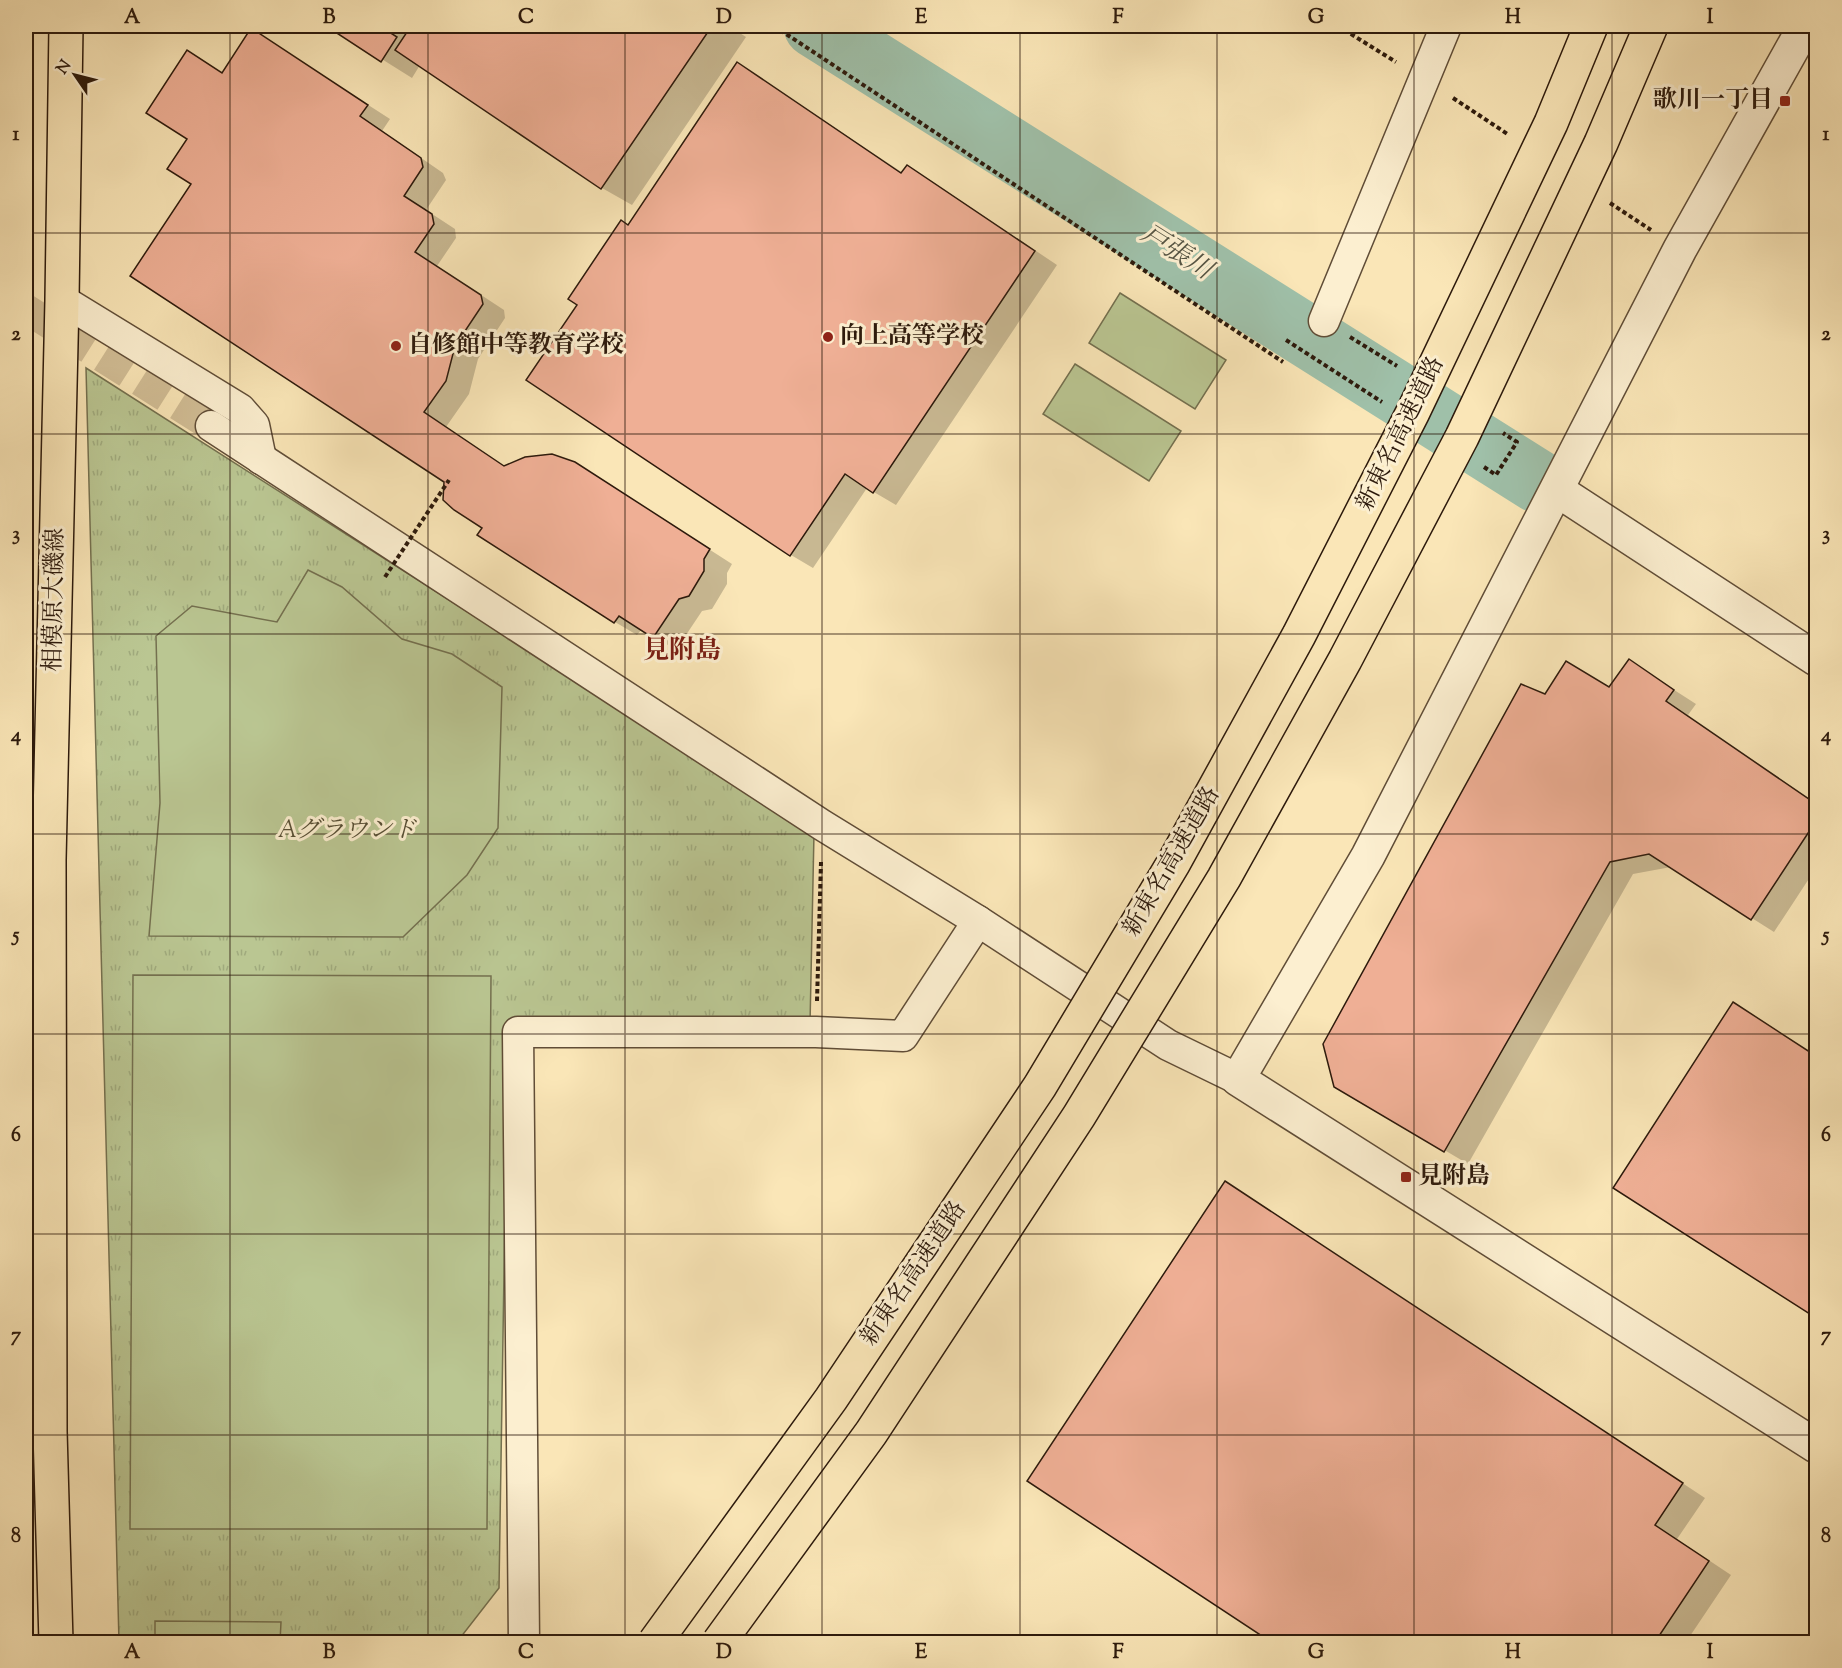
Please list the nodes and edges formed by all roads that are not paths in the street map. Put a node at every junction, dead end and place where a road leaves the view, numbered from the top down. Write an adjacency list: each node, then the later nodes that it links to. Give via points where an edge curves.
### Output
1 (66, 26): 6 (main road, 相模原大磯線)
2 (1446, 26): 7 (street)
3 (1592, 26): 17 (main road, 新東名高速道路, bridge, via 1551,123 1413,412 1299,635 1173,864 1040,1086 831,1400)
4 (1651, 26): 18 (main road, 新東名高速道路, bridge, via 1601,143 1462,436 1345,660 1224,878 1078,1116 878,1423)
5 (1805, 26): 10 (street, via 1680,249)
6 (62, 300): 9 (street, via 240,409 254,425); 15 (main road, 相模原大磯線, via 49,860 50,1431)
7 (1324, 321)
8 (211, 426): 9 (street)
9 (261, 459): 12 (street, via 822,825)
10 (1557, 490): 11 (street); 13 (street, via 1368,856)
11 (1816, 659)
12 (978, 921): 13 (street, via 1168,1045); 16 (street, via 903,1036 816,1032 518,1032)
13 (1238, 1079): 14 (street)
14 (1816, 1446)
15 (56, 1642)
16 (524, 1642)
17 (655, 1642)
18 (719, 1642)

